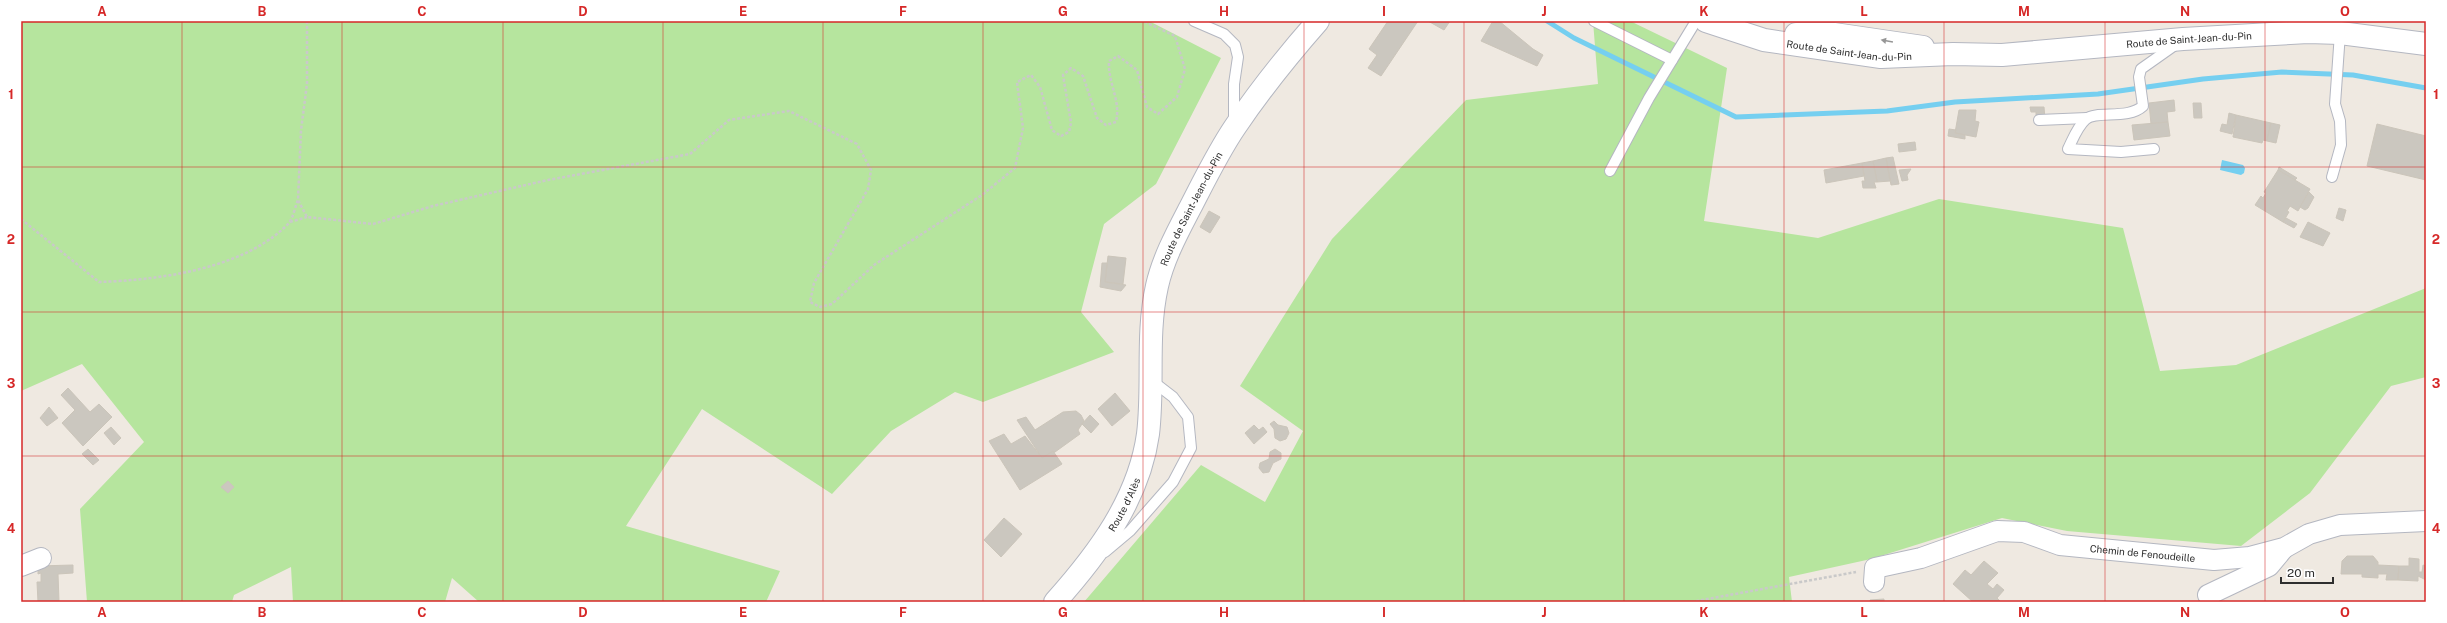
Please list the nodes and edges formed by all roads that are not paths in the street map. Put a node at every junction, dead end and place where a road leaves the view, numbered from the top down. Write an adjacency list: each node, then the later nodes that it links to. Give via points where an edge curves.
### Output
1 (1194, 21): 14 (lane, via 1224,34 1235,45 1238,57 1234,84)
2 (1307, 21): 10 (main road, Route de Saint-Jean-du-Pin)
3 (1318, 21): 10 (main road, Route de Saint-Jean-du-Pin)
4 (1594, 21): 11 (lane)
5 (1696, 21): 11 (lane)
6 (1706, 21): 8 (main road, Route de Saint-Jean-du-Pin, via 1747,34 1841,35 1937,49 1953,54 2002,55)
7 (2340, 33): 8 (main road, Route de Saint-Jean-du-Pin, via 2308,32); 9 (main road, Route de Saint-Jean-du-Pin); 17 (lane, via 2336,104 2341,145)
8 (2183, 39): 12 (lane, via 2141,69 2139,77 2143,106 2136,112)
9 (2426, 44)
10 (1292, 51): 14 (main road, Route de Saint-Jean-du-Pin)
11 (1671, 62): 16 (lane)
12 (2087, 118): 13 (lane); 15 (lane, via 2079,127 2068,149 2122,152)
13 (2039, 120)
14 (1234, 127): 18 (main road, Route de Saint-Jean-du-Pin, via 1170,247 1157,286 1151,329)
15 (2154, 149)
16 (1610, 171)
17 (2332, 177)
18 (1150, 384): 23 (main road, Route d'Alès, via 1148,433 1140,471 1120,516); 23 (lane, via 1173,397 1188,417 1191,448 1168,487 1130,530)
19 (2426, 521): 20 (street, Chemin de Fenoudeille, via 2340,525 2309,534)
20 (2284, 548): 24 (street, Chemin de Fenoudeille, via 2250,558 2214,560 2060,545 2024,532 1997,531); 25 (street, via 2269,566)
21 (41, 558): 22 (street)
22 (21, 566)
23 (1080, 574): 26 (main road, Route d'Alès)
24 (1874, 575)
25 (2208, 596)
26 (1056, 602)

